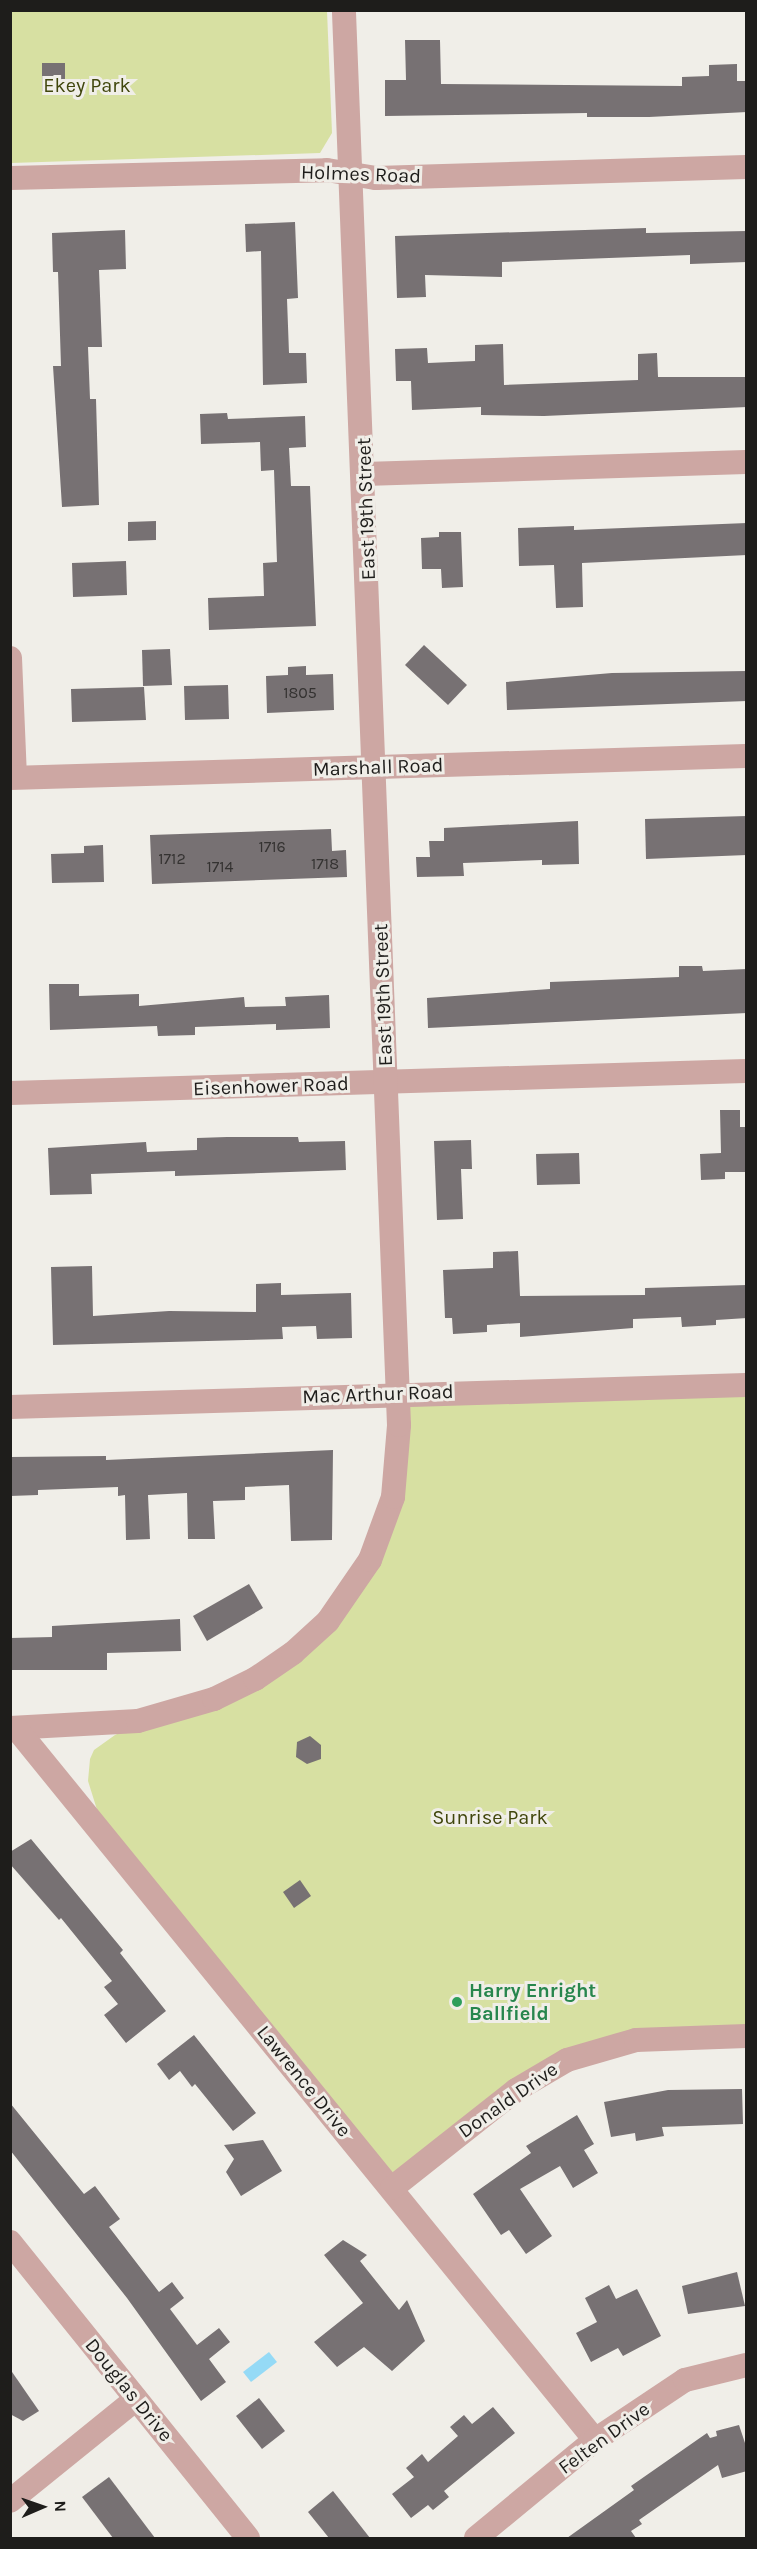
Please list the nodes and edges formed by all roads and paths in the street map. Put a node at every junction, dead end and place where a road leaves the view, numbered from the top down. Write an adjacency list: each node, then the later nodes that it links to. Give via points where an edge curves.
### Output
1 (344, 10): 3 (street, East 19th Street)
2 (747, 167): 3 (street, Holmes Road, via 376,178)
3 (350, 173): 4 (street, Holmes Road, via 327,170); 6 (street, East 19th Street)
4 (10, 178)
5 (747, 462): 6 (street)
6 (364, 474): 9 (street, East 19th Street)
7 (10, 658): 10 (street)
8 (747, 756): 9 (street, Marshall Road)
9 (375, 767): 10 (street, Marshall Road); 12 (street, East 19th Street)
10 (13, 778)
11 (747, 1071): 12 (street, Eisenhower Road)
12 (386, 1082): 13 (street, Eisenhower Road); 15 (street, East 19th Street)
13 (10, 1093)
14 (747, 1384): 15 (street, Mac Arthur Road)
15 (398, 1393): 16 (street, Mac Arthur Road); 17 (street, East 19th Street, via 398,1461 385,1527 370,1560 348,1593 327,1621 293,1653 255,1679 170,1714 111,1724)
16 (10, 1407)
17 (13, 1728): 19 (street, Lawrence Drive)
18 (747, 2036): 19 (street, Donald Drive, via 636,2040 567,2060 492,2108)
19 (392, 2188): 23 (street, Lawrence Drive)
20 (10, 2242): 22 (street, Douglas Drive)
21 (747, 2365): 23 (street, Felten Drive, via 685,2380)
22 (136, 2399): 24 (street); 25 (street, Douglas Drive)
23 (595, 2440): 26 (street, Felten Drive)
24 (10, 2501)
25 (248, 2538)
26 (476, 2538)

